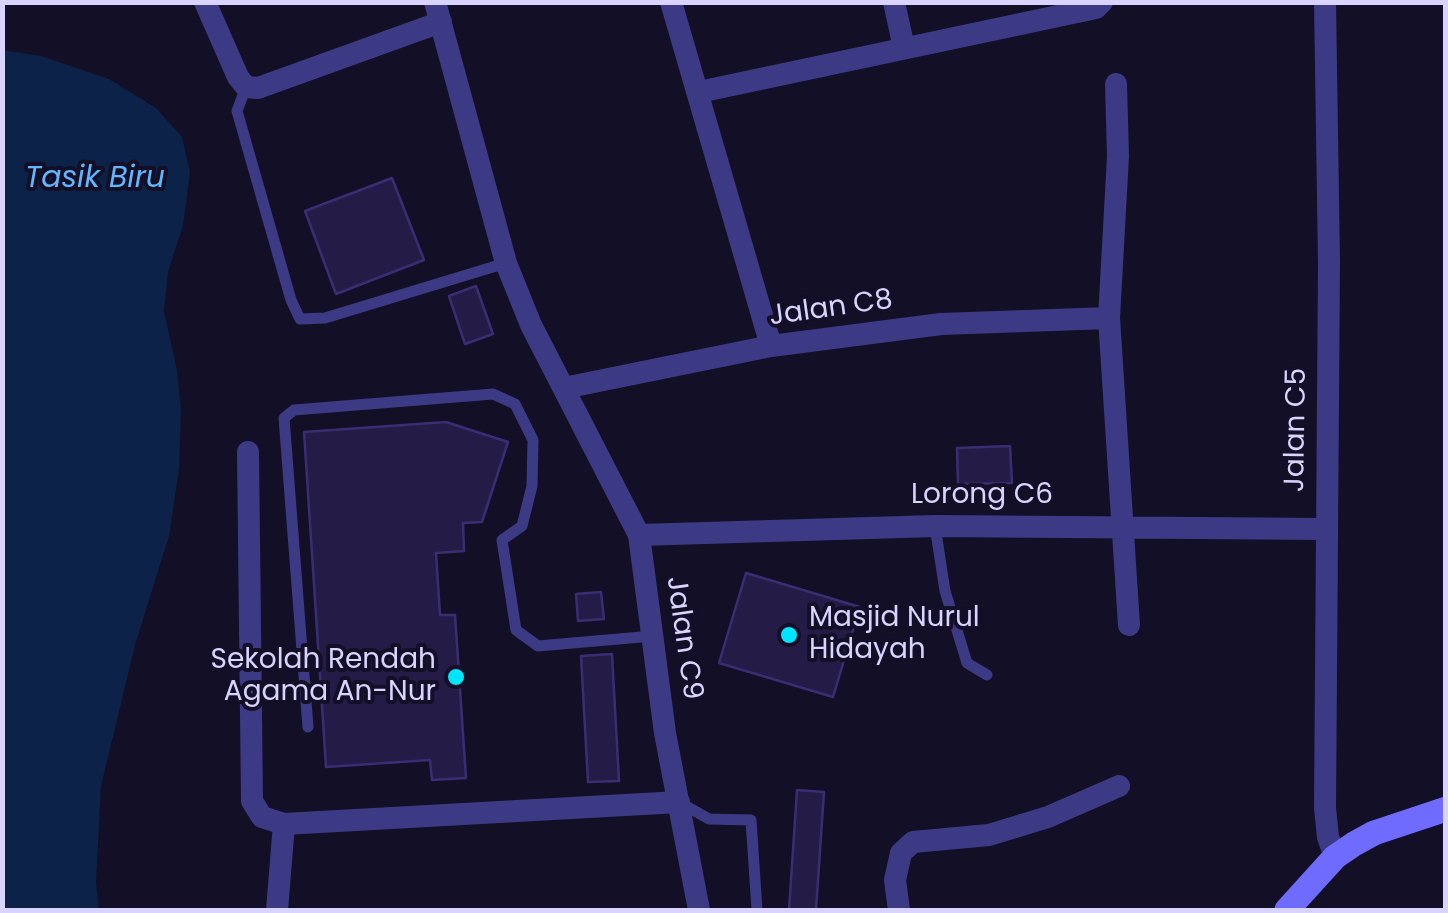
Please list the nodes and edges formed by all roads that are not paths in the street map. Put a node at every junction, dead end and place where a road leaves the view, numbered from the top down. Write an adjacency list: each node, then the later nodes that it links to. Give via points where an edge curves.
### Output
1 (205, 2): 9 (street)
2 (670, 2): 10 (street)
3 (894, 2): 7 (street)
4 (1325, 2): 18 (street, Jalan C5)
5 (1098, 4): 7 (street)
6 (438, 12): 9 (street, via 258,88); 11 (street, Jalan C9)
7 (904, 48): 10 (street)
8 (1116, 84): 12 (street)
9 (246, 87): 11 (lane, via 237,110 300,319 325,318)
10 (699, 92): 13 (street)
11 (506, 263): 14 (street, Jalan C9)
12 (1110, 318): 13 (street, Jalan C8, via 941,324); 16 (street)
13 (770, 346): 14 (street, Jalan C8)
14 (564, 388): 19 (street, Jalan C9)
15 (248, 452): 27 (street, via 252,801 262,818)
16 (1122, 525): 17 (street, Lorong C6); 18 (street, Lorong C6); 20 (street)
17 (934, 526): 19 (street, Lorong C6); 22 (lane, via 967,663)
18 (1325, 529): 28 (street, Jalan C5, via 1325,808)
19 (639, 534): 21 (street, Jalan C9)
20 (1129, 626)
21 (653, 636): 23 (lane, via 538,646 516,630 502,540 522,526 533,440 516,404 493,394 294,410 284,418); 25 (street, Jalan C9)
22 (987, 675)
23 (308, 728)
24 (1119, 786): 32 (street, via 989,835 914,842 901,853 895,880)
25 (678, 802): 27 (street); 30 (street, Jalan C9); 31 (lane, via 709,819 751,820)
26 (1446, 809): 28 (main road, via 1374,834)
27 (284, 824): 29 (street)
28 (1335, 857): 33 (main road)
29 (277, 910)
30 (699, 910)
31 (757, 910)
32 (899, 910)
33 (1286, 910)

